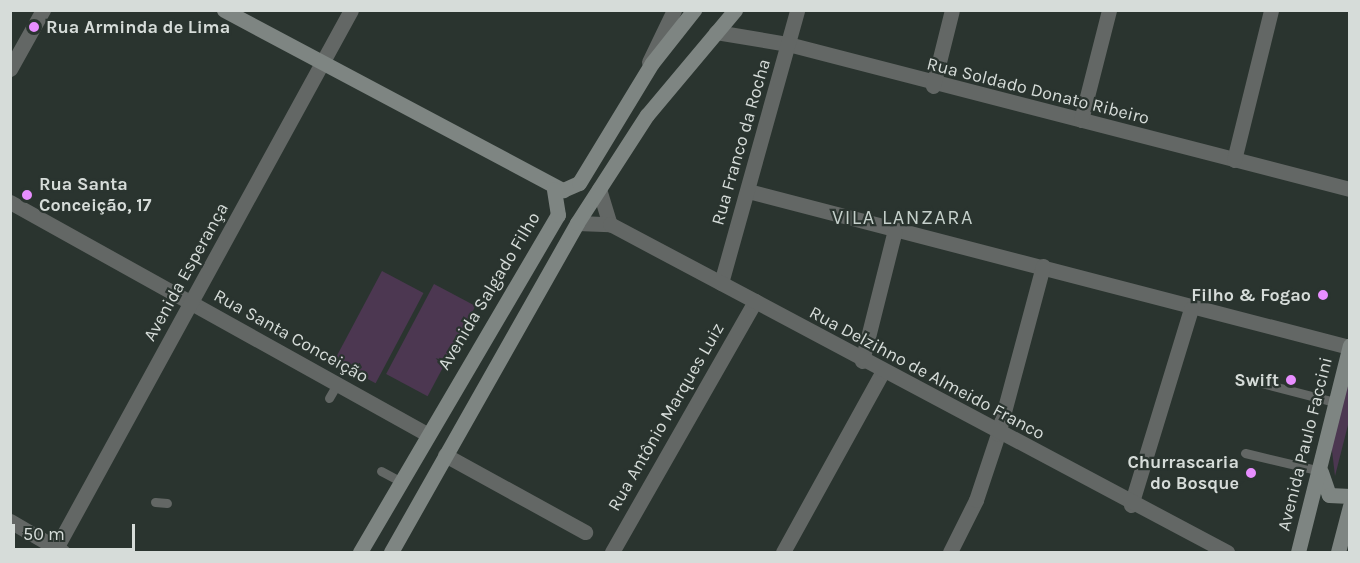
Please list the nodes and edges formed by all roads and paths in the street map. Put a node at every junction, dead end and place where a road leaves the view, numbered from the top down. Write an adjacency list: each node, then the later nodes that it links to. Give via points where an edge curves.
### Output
1 (43, 10): 14 (street)
2 (224, 10): 13 (main road)
3 (351, 10): 13 (street, Avenida Esperança)
4 (674, 10): 16 (street)
5 (694, 10): 16 (main road)
6 (735, 10): 11 (main road)
7 (797, 10): 12 (street, Rua Franco da Rocha)
8 (952, 10): 15 (street)
9 (1109, 10): 17 (street)
10 (1271, 10): 18 (street)
11 (716, 32): 12 (street, Rua Soldado Donato Ribeiro); 20 (main road, via 647,115)
12 (788, 44): 15 (street, Rua Soldado Donato Ribeiro); 22 (street, Rua Franco da Rocha)
13 (322, 65): 19 (main road); 30 (street, Avenida Esperança)
14 (10, 69)
15 (933, 86): 17 (street, Rua Soldado Donato Ribeiro)
16 (631, 98): 19 (main road, via 579,183)
17 (1082, 120): 18 (street, Rua Soldado Donato Ribeiro)
18 (1234, 160): 21 (street, Rua Soldado Donato Ribeiro)
19 (554, 189): 39 (main road, Avenida Salgado Filho, via 558,215)
20 (599, 189): 24 (main road); 25 (street)
21 (1350, 189)
22 (748, 191): 26 (street); 28 (street, Rua Franco da Rocha)
23 (10, 202): 30 (street, Rua Santa Conceição)
24 (577, 223): 25 (street, Rua Delzihno de Almeido Franco); 43 (main road)
25 (610, 224): 28 (street, Rua Delzihno de Almeido Franco)
26 (895, 230): 27 (street); 33 (street)
27 (1043, 266): 31 (street); 40 (street)
28 (721, 283): 29 (street, Rua Delzihno de Almeido Franco)
29 (755, 301): 33 (street, Rua Delzihno de Almeido Franco); 55 (street, Rua Antônio Marques Luiz)
30 (192, 303): 36 (street, Rua Santa Conceição); 52 (street, Avenida Esperança)
31 (1191, 309): 32 (street); 48 (street)
32 (1349, 346): 38 (main road, Avenida Paulo Faccini)
33 (862, 361): 34 (street, Rua Delzihno de Almeido Franco)
34 (882, 373): 40 (street, Rua Delzihno de Almeido Franco); 56 (street)
35 (1250, 380): 38 (lane)
36 (337, 384): 37 (lane); 39 (street, Rua Santa Conceição)
37 (330, 398)
38 (1335, 402): 41 (main road, Avenida Paulo Faccini)
39 (426, 434): 46 (main road, Avenida Salgado Filho)
40 (999, 434): 48 (street, Rua Delzihno de Almeido Franco); 57 (street, via 976,500)
41 (1325, 440): 44 (main road, Avenida Paulo Faccini); 47 (main road, via 1322,485 1329,495)
42 (1245, 453): 44 (lane)
43 (445, 455): 51 (street); 54 (main road)
44 (1317, 470): 59 (main road, Avenida Paulo Faccini)
45 (381, 471): 46 (lane)
46 (400, 481): 53 (main road, Avenida Salgado Filho)
47 (1350, 496)
48 (1131, 505): 58 (street, Rua Delzihno de Almeido Franco)
49 (1350, 506): 60 (main road)
50 (10, 521): 52 (street)
51 (585, 532)
52 (58, 551)
53 (360, 552)
54 (391, 552)
55 (612, 552)
56 (783, 552)
57 (950, 552)
58 (1227, 552)
59 (1298, 552)
60 (1338, 552)

